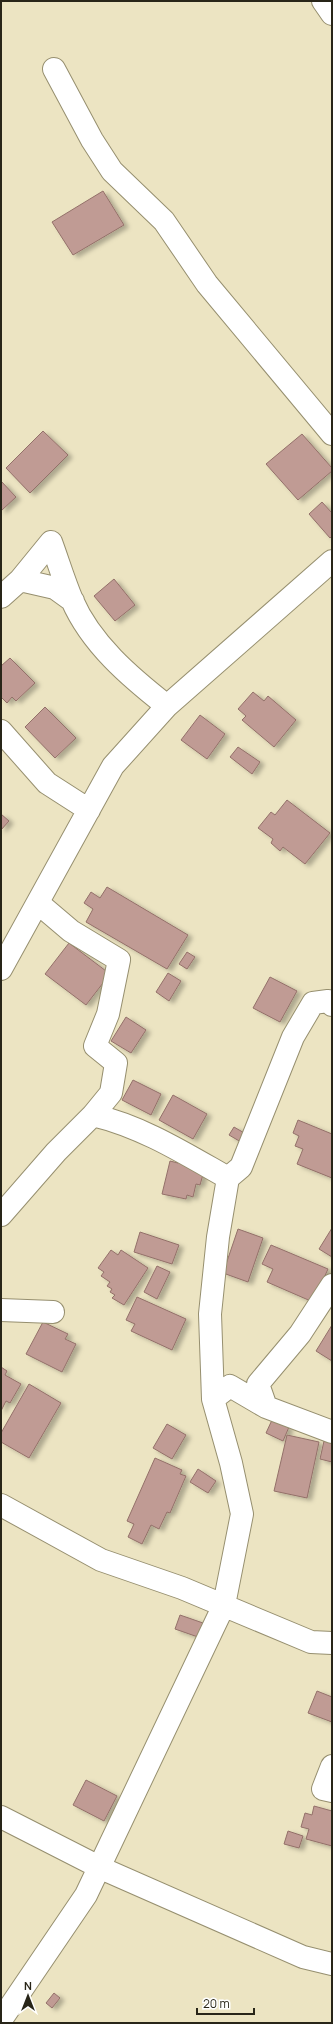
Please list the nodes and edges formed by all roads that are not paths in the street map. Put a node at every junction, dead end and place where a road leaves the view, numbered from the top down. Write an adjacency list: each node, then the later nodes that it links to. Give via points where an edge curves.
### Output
1 (324, 1): 2 (street)
2 (332, 14)
3 (54, 69): 4 (street, via 92,140 112,171 164,221 207,284)
4 (332, 434)
5 (332, 561): 9 (street)
6 (20, 580): 7 (street); 8 (street, via 55,588); 8 (street, via 51,542)
7 (1, 597)
8 (73, 601): 9 (street, via 94,637 133,680)
9 (168, 706): 11 (street, via 113,766)
10 (1, 731): 11 (street, via 47,783)
11 (89, 810): 12 (street)
12 (38, 903): 13 (street); 15 (street, via 71,931 119,960 108,1014 95,1046 116,1063 115,1071 111,1093)
13 (1, 969)
14 (332, 1005): 16 (street, via 328,1001 313,1003 293,1037 240,1167)
15 (94, 1115): 16 (street, via 118,1121 164,1141); 17 (street, via 56,1152)
16 (228, 1178): 21 (street, via 218,1237 210,1314)
17 (1, 1215)
18 (332, 1285): 22 (street, via 300,1334 258,1384)
19 (1, 1310): 20 (street)
20 (53, 1312)
21 (213, 1399): 22 (street, via 230,1386); 25 (street, via 242,1514)
22 (266, 1407): 23 (street)
23 (332, 1432)
24 (1, 1506): 25 (street, via 101,1560)
25 (224, 1605): 26 (street, via 311,1642); 30 (street)
26 (330, 1644)
27 (332, 1766): 28 (street, via 323,1789)
28 (332, 1791)
29 (1, 1817): 30 (street)
30 (100, 1867): 31 (street, via 302,1957); 32 (street, via 86,1895)
31 (332, 1964)
32 (1, 2020)

